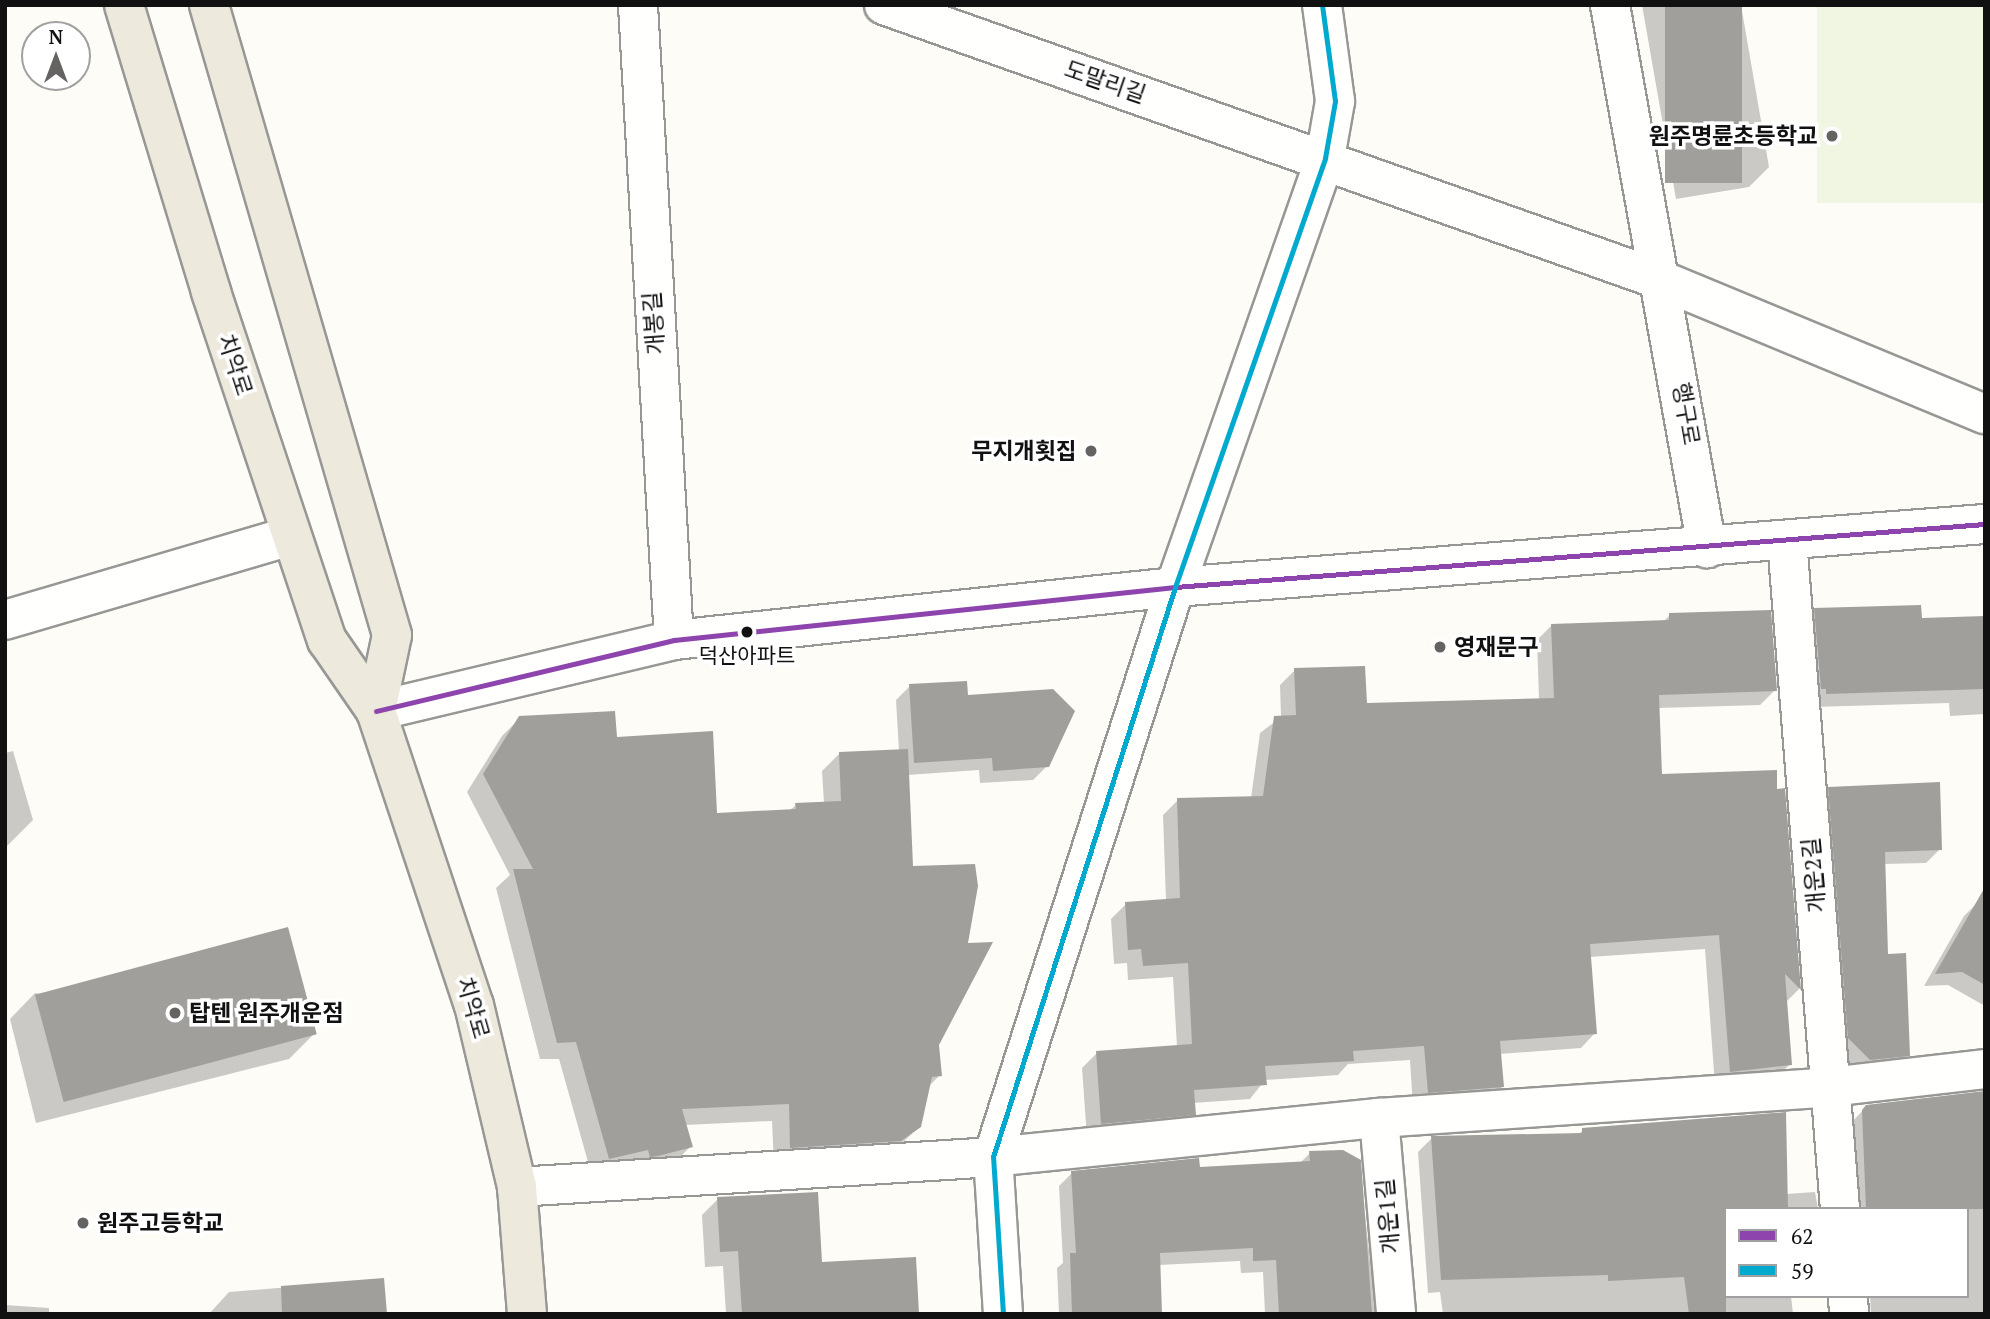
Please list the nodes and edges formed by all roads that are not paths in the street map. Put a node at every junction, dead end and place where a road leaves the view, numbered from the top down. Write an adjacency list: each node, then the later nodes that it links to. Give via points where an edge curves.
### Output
1 (124, 5): 11 (main road, 치악로)
2 (209, 5): 17 (main road, 치악로, via 391,635)
3 (638, 5): 16 (street, 개봉길)
4 (884, 5): 7 (street, 도말리길)
5 (1322, 5): 7 (street, via 1335,101)
6 (1610, 5): 8 (street, 행구로)
7 (1325, 158): 8 (street, 도말리길); 14 (street)
8 (1661, 280): 9 (street, 도말리길); 13 (street, 행구로)
9 (1985, 414)
10 (1985, 524): 12 (street)
11 (291, 536): 15 (street); 17 (main road, 치악로, via 327,640)
12 (1787, 540): 13 (street); 19 (street, 개운2길)
13 (1707, 548): 14 (street)
14 (1175, 587): 16 (street); 21 (street)
15 (5, 620)
16 (674, 640): 17 (street)
17 (376, 711): 22 (main road, 치악로, via 474,1005)
18 (1985, 1069): 19 (street)
19 (1830, 1087): 20 (street); 23 (street, 개운2길)
20 (1379, 1118): 21 (street); 26 (street, 개운1길)
21 (993, 1157): 22 (street); 25 (street)
22 (517, 1187): 24 (main road, 치악로)
23 (1840, 1207)
24 (527, 1314)
25 (1003, 1314)
26 (1396, 1314)

